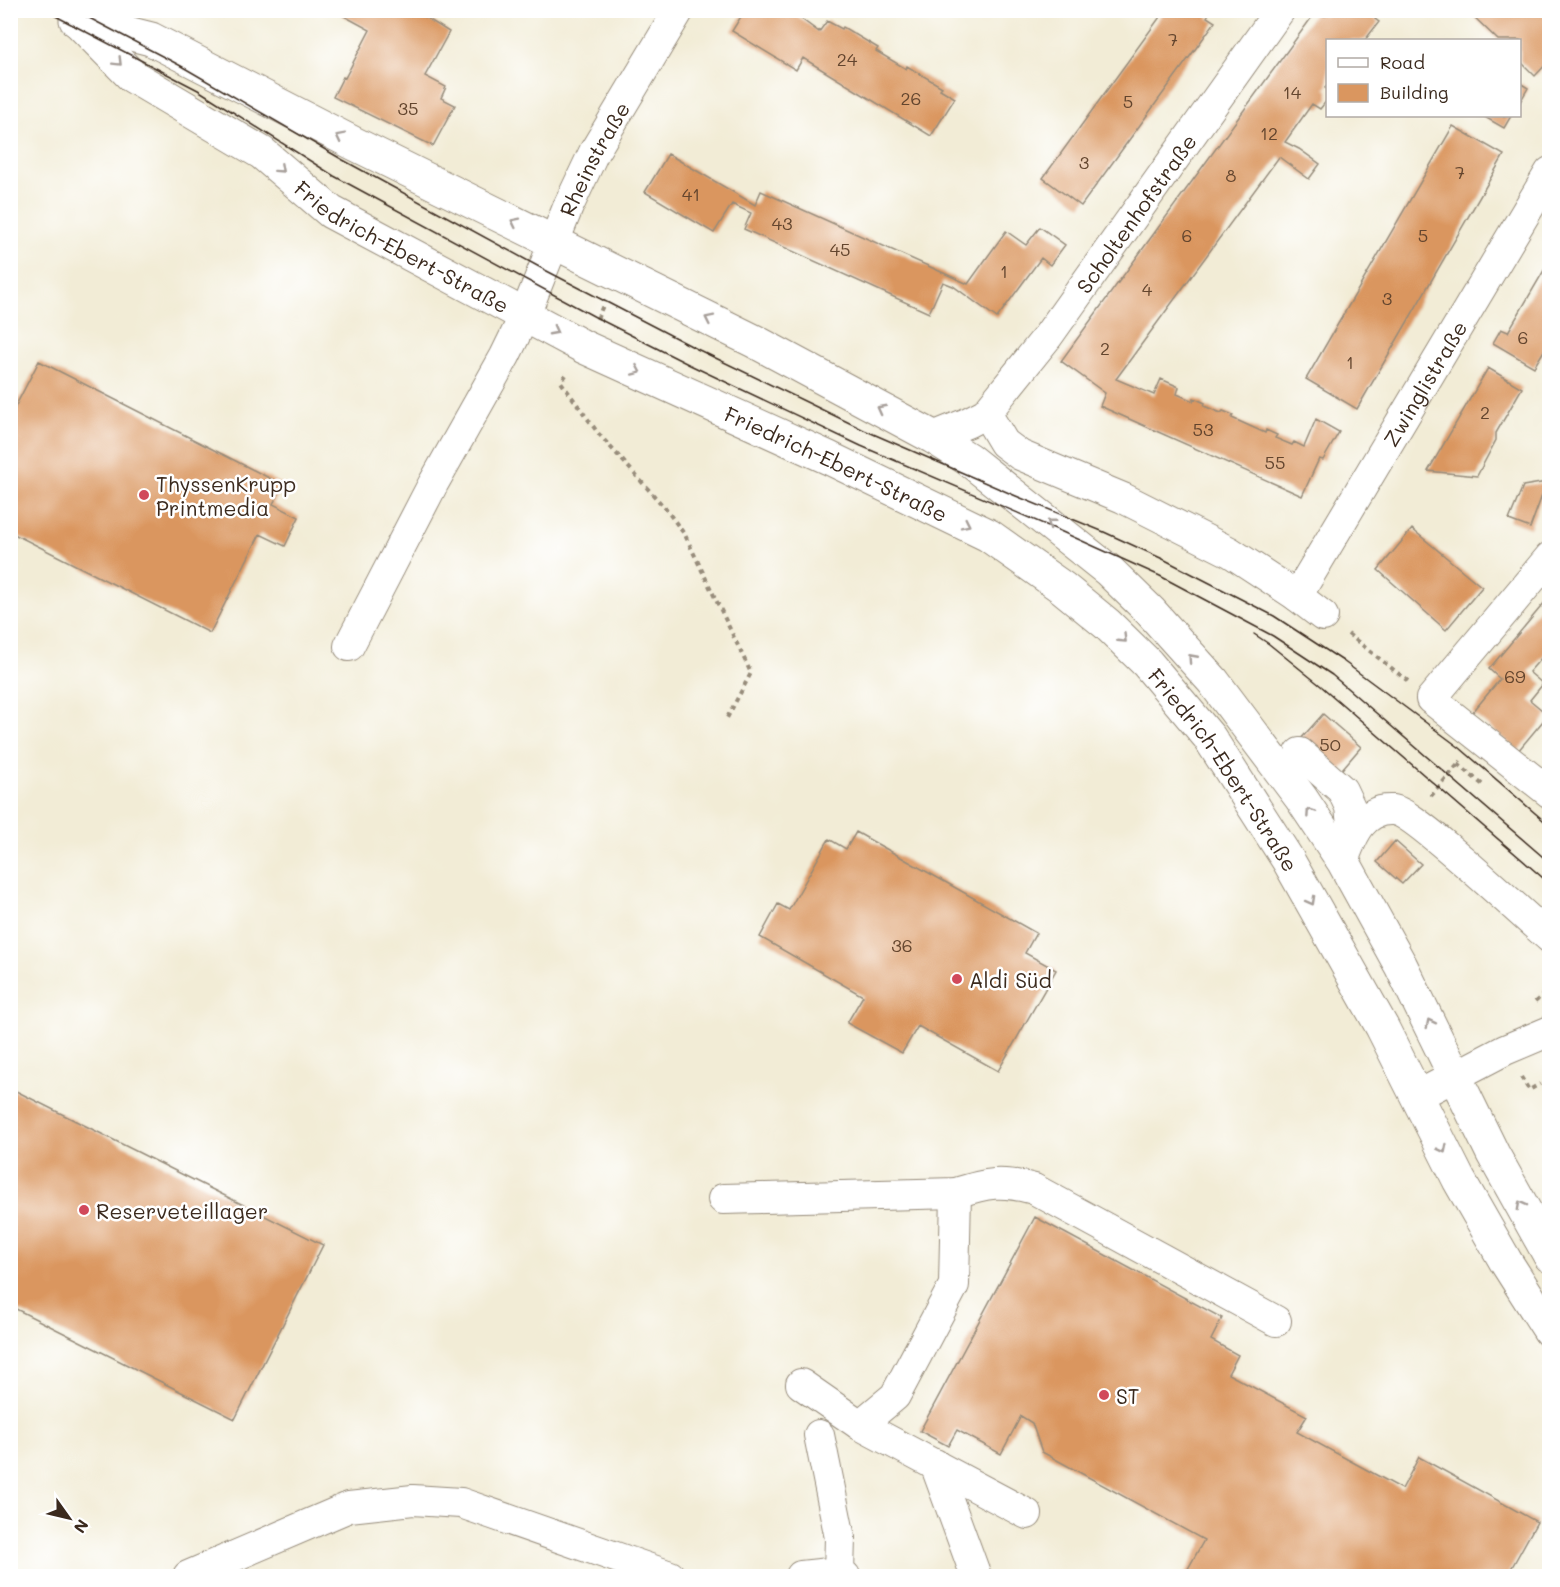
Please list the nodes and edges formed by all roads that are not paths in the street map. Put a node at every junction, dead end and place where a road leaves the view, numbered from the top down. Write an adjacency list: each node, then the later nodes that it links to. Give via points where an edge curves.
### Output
1 (679, 10): 5 (street, Rheinstraße, via 594,152)
2 (1280, 10): 7 (street, Scholtenhofstraße, via 1048,336)
3 (67, 15): 5 (main road, Friedrich-Ebert-Straße, one-way to 3, via 151,39); 6 (main road, Friedrich-Ebert-Straße, one-way to 6, via 132,76 262,153 331,212)
4 (1550, 172): 10 (street, Zwinglistraße)
5 (555, 242): 6 (street, Rheinstraße); 8 (main road, Friedrich-Ebert-Straße, one-way to 5, via 754,341)
6 (525, 315): 12 (street, Rheinstraße); 19 (main road, Friedrich-Ebert-Straße, one-way to 19, via 584,347 988,535 1107,624 1147,663 1209,738 1288,860)
7 (986, 413): 8 (street); 10 (street, via 1004,443 1020,455 1175,523 1230,552)
8 (933, 437): 15 (main road, Friedrich-Ebert-Straße, one-way to 8, via 1301,798 1213,681 1108,570 968,459)
9 (1550, 556): 14 (street, via 1431,699)
10 (1297, 596): 11 (street)
11 (1323, 616)
12 (349, 646)
13 (1300, 753): 15 (street, via 1342,790 1350,807)
14 (1550, 793)
15 (1348, 847): 16 (street, via 1363,820 1377,812 1395,810 1425,828); 18 (main road, Friedrich-Ebert-Straße, one-way to 15)
16 (1550, 938)
17 (1550, 1030): 18 (street)
18 (1456, 1076): 19 (street); 22 (main road, Friedrich-Ebert-Straße, one-way to 18, via 1493,1154)
19 (1417, 1096): 24 (main road, Friedrich-Ebert-Straße, one-way to 24, via 1458,1180)
20 (956, 1193): 21 (street); 23 (street, via 985,1184 1012,1183 1034,1190); 26 (street, via 954,1285 895,1396)
21 (723, 1199)
22 (1550, 1256)
23 (1276, 1321)
24 (1550, 1331)
25 (801, 1384): 26 (street)
26 (860, 1425): 28 (street)
27 (819, 1435): 30 (street, via 840,1538)
28 (935, 1464): 29 (street); 34 (street)
29 (1028, 1514)
30 (842, 1574): 33 (street)
31 (188, 1576): 32 (street, via 349,1507 413,1500 460,1503)
32 (670, 1576)
33 (801, 1576)
34 (976, 1576)

